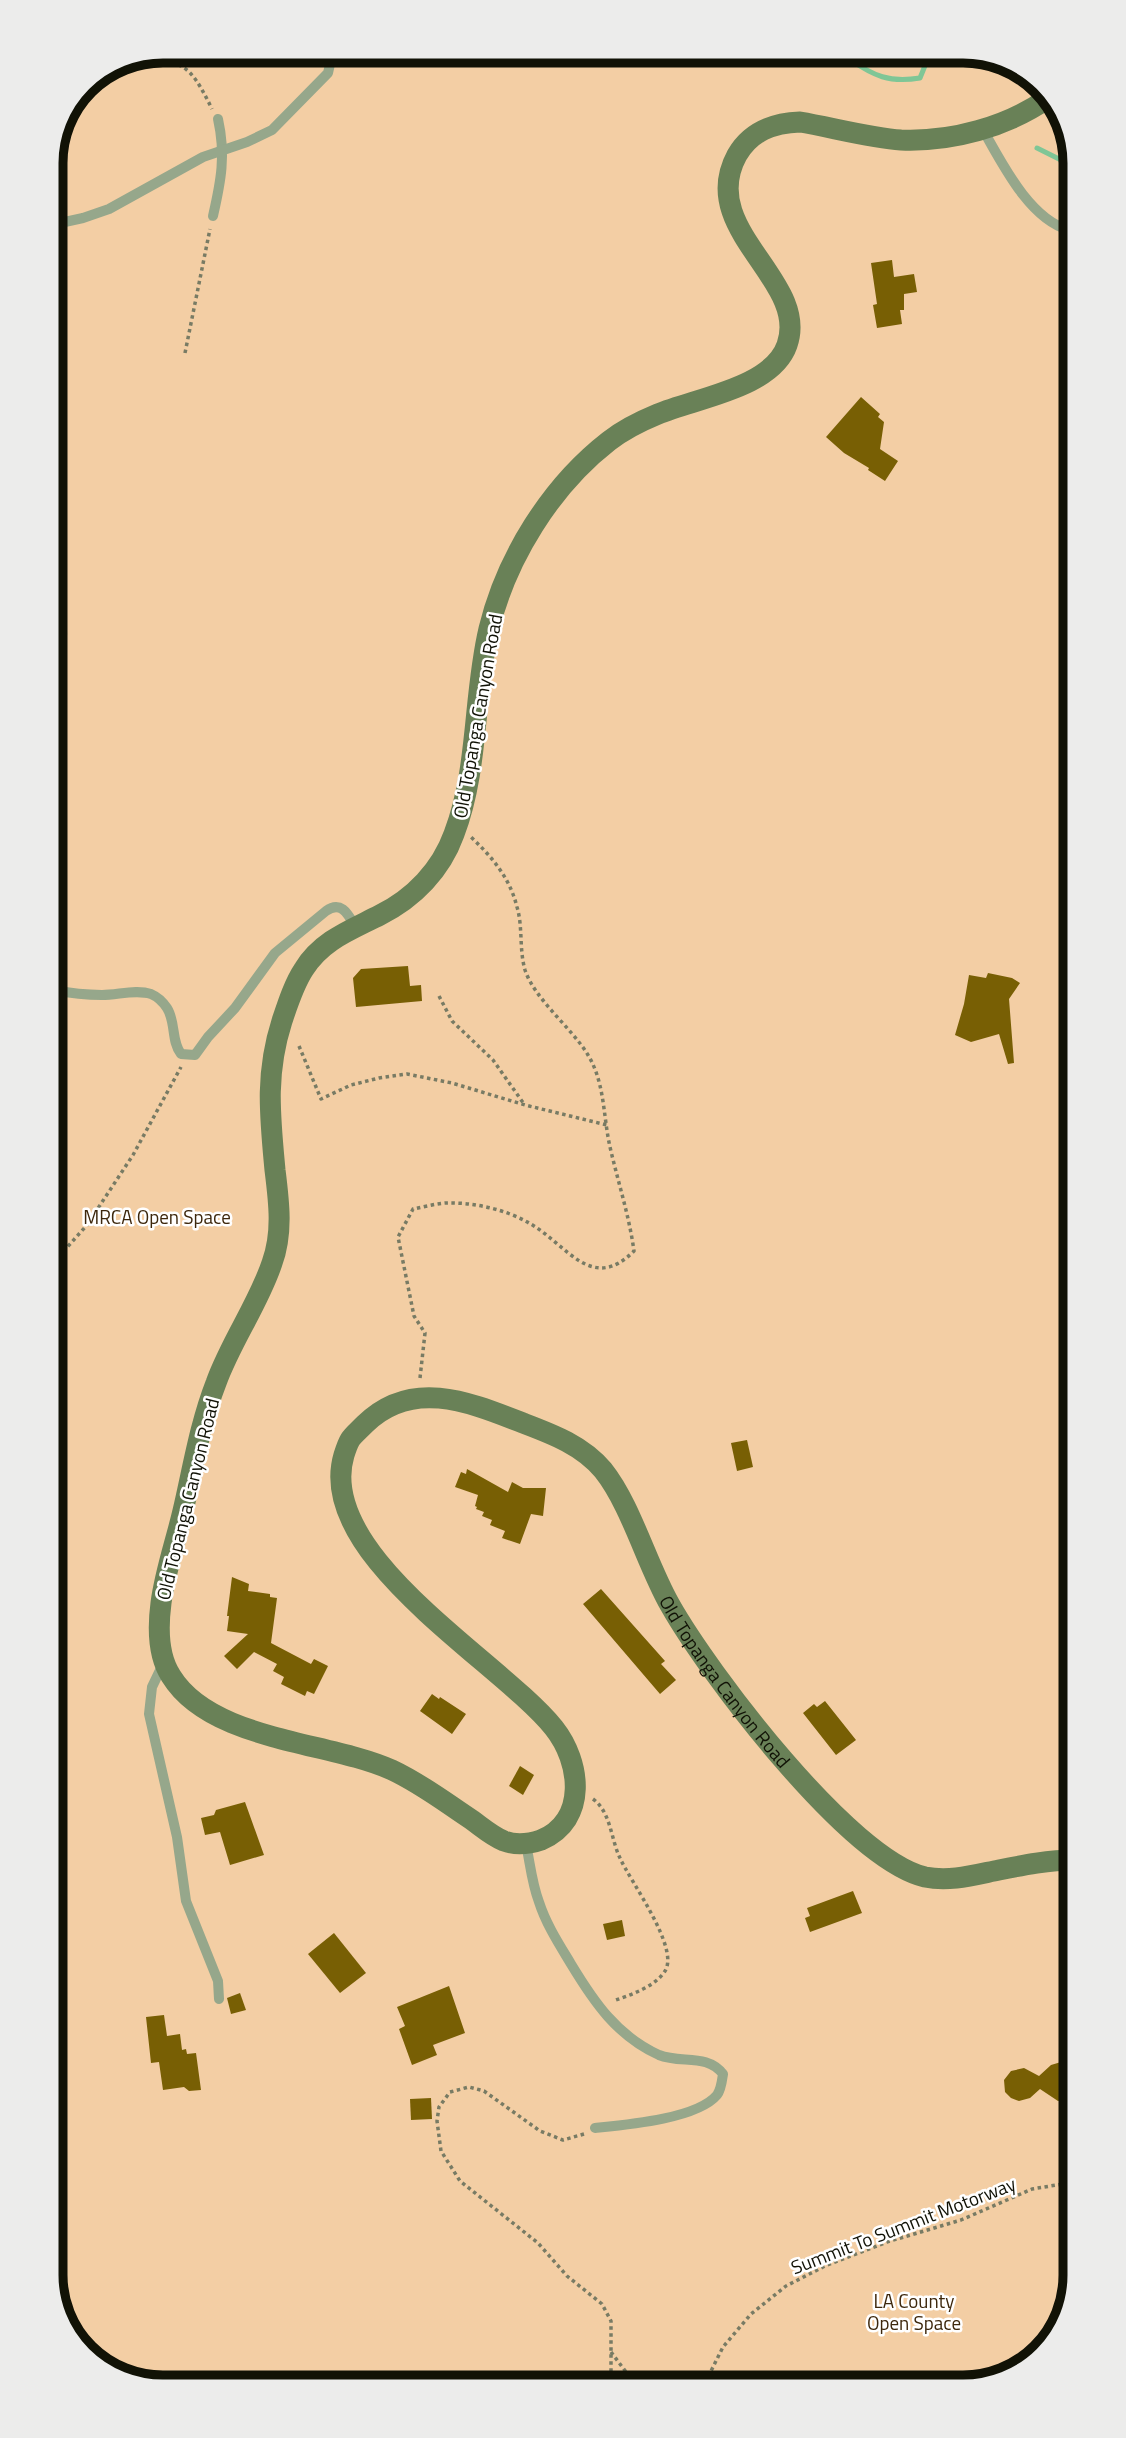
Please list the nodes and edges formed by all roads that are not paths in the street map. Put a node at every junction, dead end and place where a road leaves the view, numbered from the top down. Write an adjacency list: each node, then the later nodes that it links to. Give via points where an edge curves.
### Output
1 (330, 63): 5 (lane, via 328,73 272,130)
2 (1041, 101): 4 (main road, Old Topanga Canyon Road, via 1017,116)
3 (218, 119): 5 (lane)
4 (982, 128): 8 (lane, via 1038,213); 9 (main road, Old Topanga Canyon Road, via 950,138 900,140 783,122 753,135 740,150 731,167 728,200 742,234 786,301 789,337 785,352 755,380 657,414 614,436 570,476 547,506 511,568 488,630 471,760 449,848 415,892)
5 (221, 150): 6 (lane, via 222,177); 7 (lane, via 109,209)
6 (212, 216)
7 (63, 222)
8 (1063, 228)
9 (355, 926): 10 (lane, via 346,910 332,907 326,911 275,953 195,1055 181,1054 176,1048 169,1010 153,995); 11 (main road, Old Topanga Canyon Road, via 329,942 303,969 277,1035 268,1100 279,1239 266,1280 233,1342 208,1408 160,1606)
10 (63, 991)
11 (164, 1661): 12 (main road, Old Topanga Canyon Road, via 173,1679 196,1703 248,1730 382,1765 415,1781 505,1841); 14 (lane, via 152,1687 149,1714 187,1902 218,1981)
12 (526, 1844): 13 (main road, Old Topanga Canyon Road, via 545,1838 569,1817 576,1789 569,1754 558,1732 409,1597 362,1538 344,1504 341,1465 352,1438 390,1404 444,1398 492,1411 576,1446 596,1463 617,1493 669,1604 735,1702 856,1836 899,1867 929,1877 962,1878); 15 (lane, via 538,1902 597,2007 640,2046 664,2057 707,2061 723,2074 719,2094 701,2108)
13 (1063, 1860)
14 (219, 1999)
15 (595, 2129)

